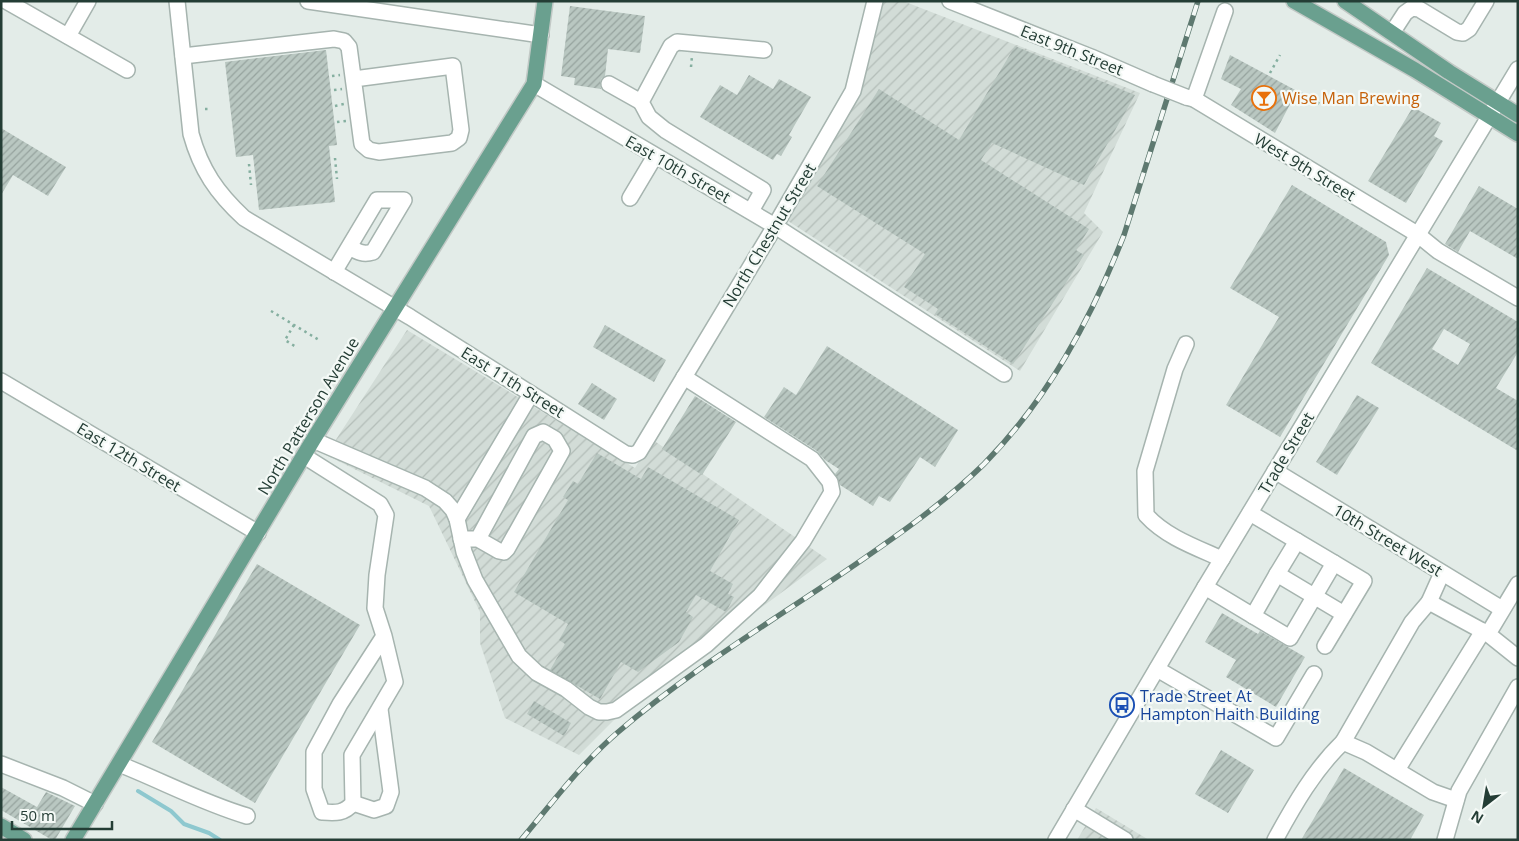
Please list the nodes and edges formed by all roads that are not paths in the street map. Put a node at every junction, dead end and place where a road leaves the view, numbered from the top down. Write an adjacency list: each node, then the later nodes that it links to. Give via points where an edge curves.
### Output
1 (6, 1): 14 (street)
2 (88, 1): 14 (street)
3 (177, 1): 16 (street, East 11th Street)
4 (308, 1): 13 (street)
5 (545, 1): 13 (main road, North Patterson Avenue)
6 (875, 1): 32 (street, North Chestnut Street, via 853,91)
7 (950, 1): 22 (street, East 9th Street, bridge)
8 (1294, 1): 26 (main road)
9 (1345, 1): 12 (main road)
10 (1486, 1): 12 (street, via 1469,29 1463,33 1412,8)
11 (1225, 11): 22 (street)
12 (1392, 33): 24 (main road)
13 (541, 35): 20 (main road, North Patterson Avenue)
14 (68, 36): 18 (street)
15 (764, 50): 23 (street, via 677,42 670,46)
16 (183, 56): 19 (street, via 334,39 344,41 349,47); 35 (street, East 11th Street, via 191,134 196,154 210,180 244,218)
17 (1518, 69): 24 (street, Trade Street)
18 (127, 70)
19 (354, 79): 19 (street, via 362,144 369,150 379,152 452,143 458,138 460,130 453,66)
20 (534, 84): 29 (street, East 10th Street); 37 (main road, North Patterson Avenue)
21 (609, 84): 23 (street)
22 (1190, 98): 33 (street, West 9th Street)
23 (641, 102): 27 (street, via 649,117)
24 (1497, 102): 25 (main road); 26 (street, Trade Street)
25 (1518, 115)
26 (1489, 116): 28 (main road); 33 (street, Trade Street)
27 (665, 130): 29 (street); 31 (street, via 763,190)
28 (1518, 134)
29 (653, 155): 30 (street); 31 (street, East 10th Street)
30 (630, 198)
31 (751, 211): 32 (street, East 10th Street)
32 (775, 226): 39 (street, East 10th Street); 40 (street, North Chestnut Street)
33 (1417, 234): 36 (street, West 9th Street); 46 (street, Trade Street)
34 (349, 247): 35 (street)
35 (334, 272): 37 (street, East 11th Street)
36 (1518, 298)
37 (394, 308): 42 (street, East 11th Street); 43 (main road, North Patterson Avenue)
38 (1186, 344): 53 (street, via 1175,369 1145,472 1146,515 1168,534)
39 (1004, 374)
40 (684, 377): 44 (street, North Chestnut Street, via 638,452); 50 (street, via 812,459 830,482 832,492 803,541 760,596 698,651 616,710 599,712 589,708 566,689 537,673 520,656 474,580)
41 (1, 381): 49 (street, East 12th Street)
42 (531, 394): 44 (street, East 11th Street, via 626,454); 48 (street)
43 (313, 440): 45 (main road, North Patterson Avenue); 48 (street, via 436,494 453,510)
44 (633, 455)
45 (304, 456): 49 (main road, North Patterson Avenue); 65 (street, via 384,509 386,515 375,608)
46 (1275, 471): 47 (street, Trade Street); 55 (street, 10th Street West)
47 (1250, 512): 52 (street); 53 (street, Trade Street)
48 (456, 519): 50 (street)
49 (258, 533): 74 (main road, North Patterson Avenue)
50 (461, 539): 51 (street)
51 (478, 539): 51 (street, via 499,552 507,549 562,452 556,439 543,432 534,436)
52 (1297, 541): 54 (street); 56 (street)
53 (1222, 559): 58 (street, Trade Street)
54 (1334, 563): 59 (street); 62 (street, via 1364,581)
55 (1442, 573): 60 (street); 61 (street, 10th Street West)
56 (1277, 574): 59 (street); 63 (street)
57 (1518, 584): 61 (street)
58 (1205, 587): 63 (street); 68 (street, Trade Street)
59 (1315, 596): 62 (street); 63 (street, via 1290,638)
60 (1429, 602): 64 (street); 72 (street, via 1412,622)
61 (1502, 610): 64 (street)
62 (1344, 614): 66 (street)
63 (1253, 616)
64 (1485, 633): 67 (street); 75 (street)
65 (384, 636): 71 (street, via 395,682); 78 (street, via 340,704 314,752 314,789 322,812 341,813)
66 (1326, 646)
67 (1518, 658)
68 (1157, 669): 69 (street, via 1276,738); 79 (street, Trade Street)
69 (1314, 674)
70 (1518, 687): 76 (street)
71 (380, 709): 78 (street, via 352,755); 78 (street, via 391,792 386,806 374,810)
72 (1343, 742): 75 (street); 86 (street, via 1301,794)
73 (1, 764): 77 (street)
74 (119, 764): 77 (main road, North Patterson Avenue); 80 (street, via 219,808)
75 (1397, 770): 76 (street, via 1433,792)
76 (1456, 800): 87 (street)
77 (95, 804): 83 (main road, North Patterson Avenue)
78 (353, 804)
79 (1074, 809): 84 (street, Trade Street); 85 (street)
80 (247, 816)
81 (1, 826): 82 (main road)
82 (24, 840)
83 (73, 840)
84 (1056, 840)
85 (1125, 840)
86 (1275, 840)
87 (1445, 840)

